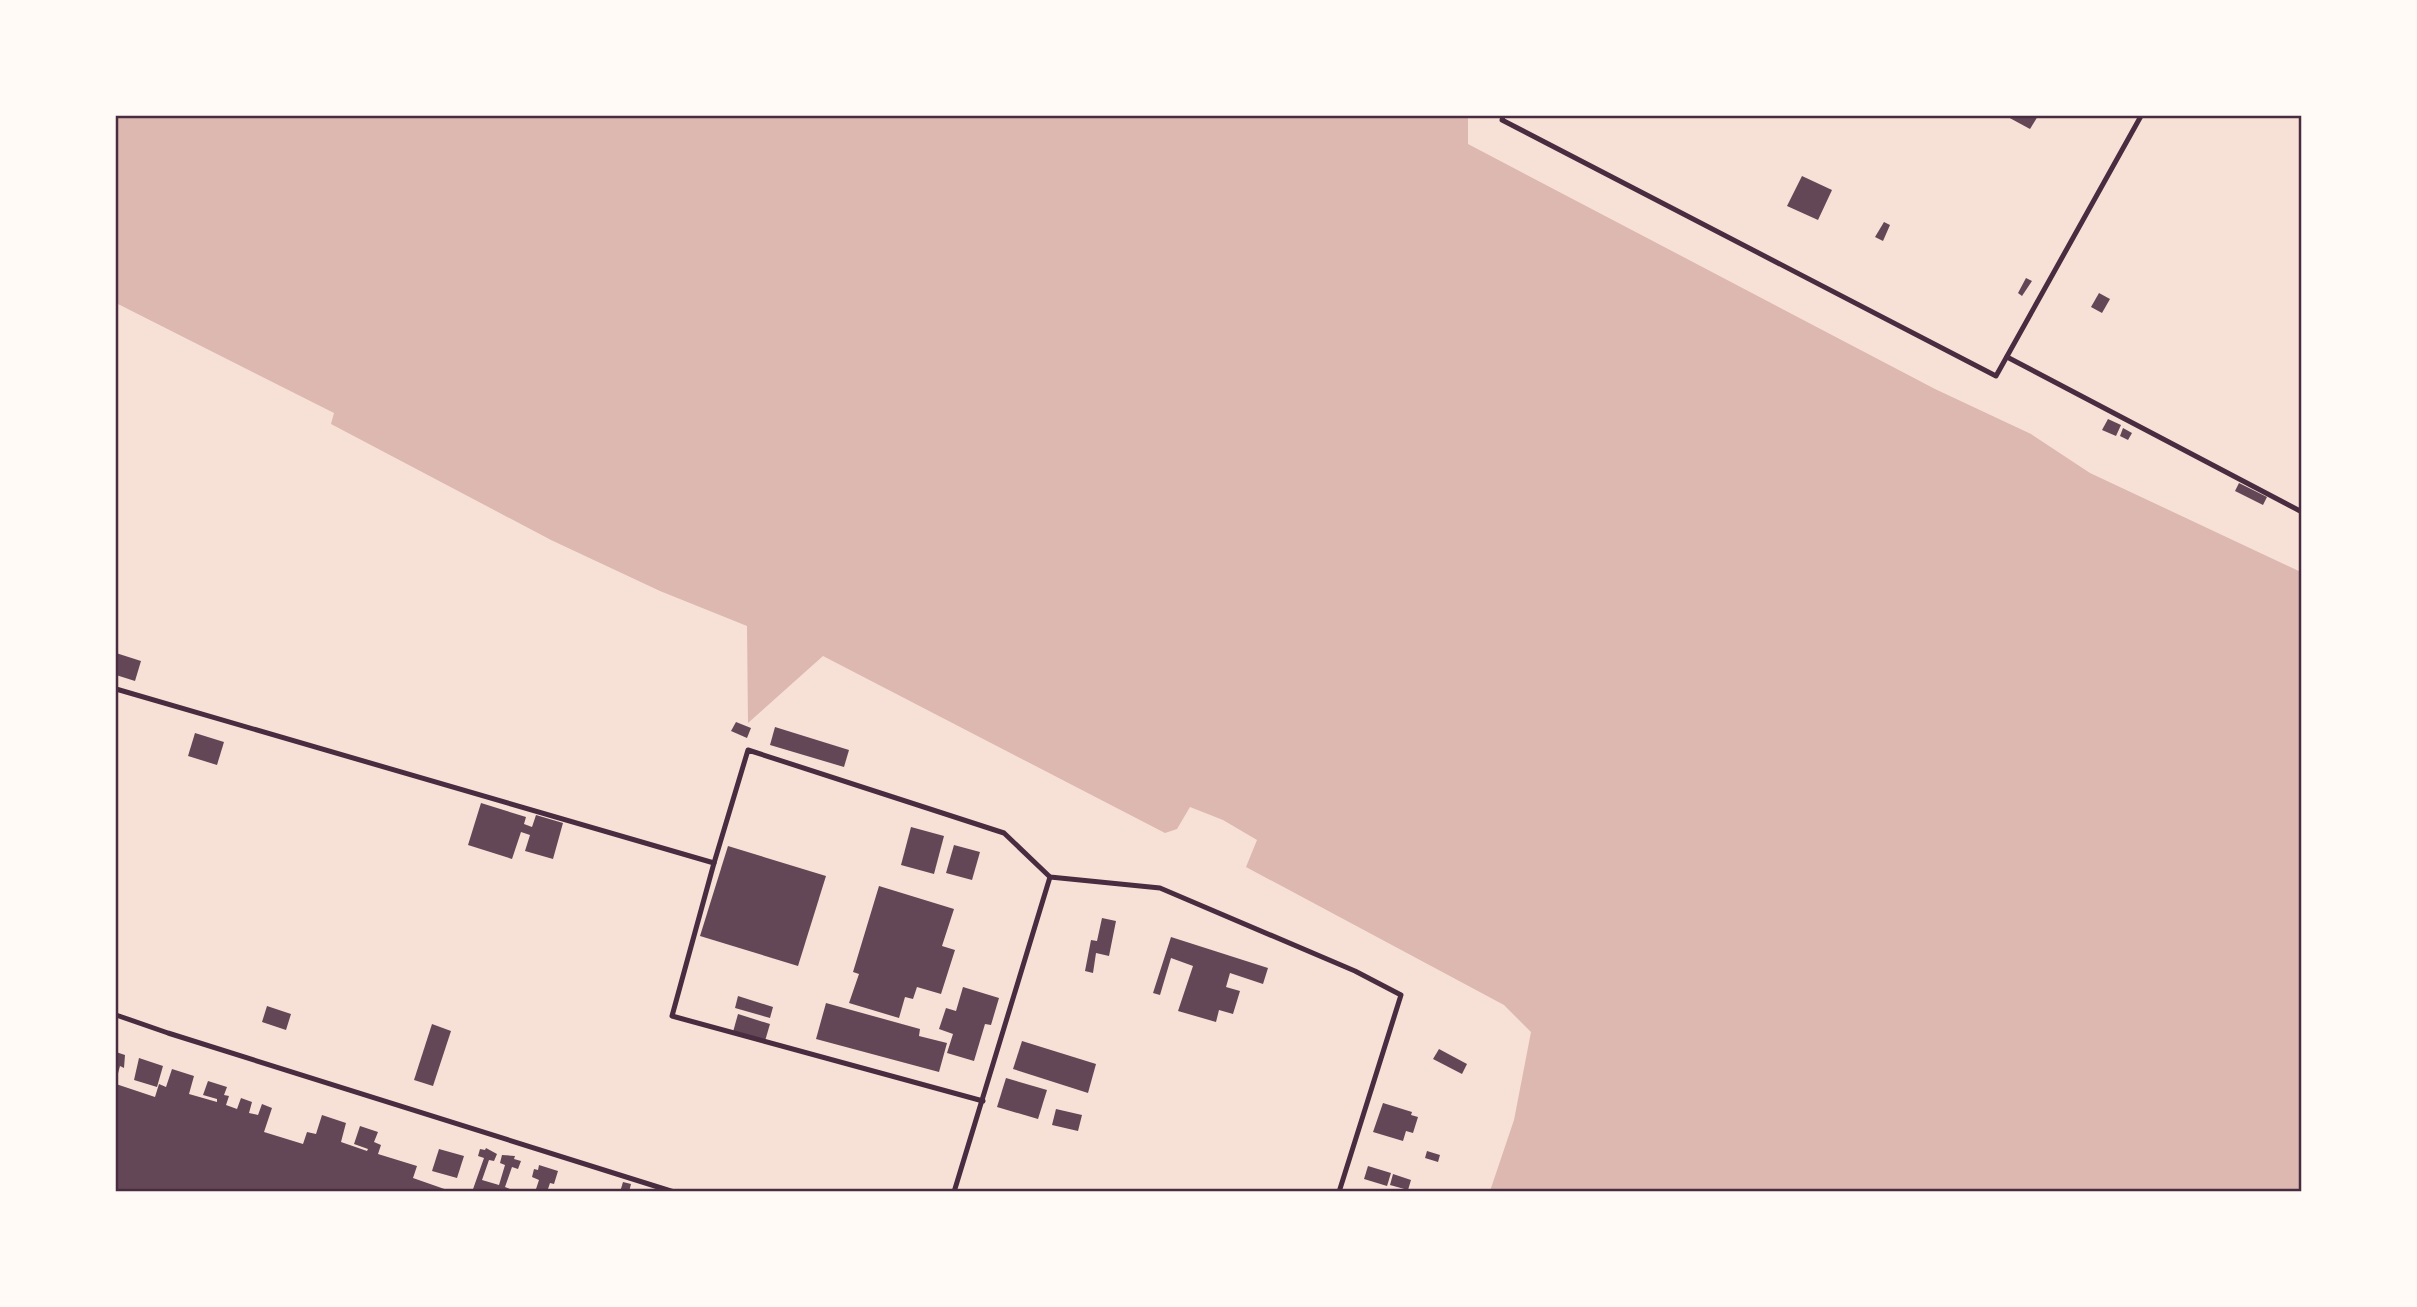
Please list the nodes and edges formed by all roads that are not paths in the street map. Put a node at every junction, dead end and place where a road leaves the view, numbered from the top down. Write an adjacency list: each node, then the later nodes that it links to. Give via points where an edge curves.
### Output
1 (1503, 116): 3 (lane, via 1502,120 1996,376)
2 (2141, 116): 3 (lane)
3 (2007, 357): 4 (lane)
4 (2301, 512)
5 (116, 689): 6 (lane)
6 (714, 863): 7 (lane, via 748,750 1004,833); 9 (lane, via 672,1016)
7 (1050, 877): 9 (lane); 12 (lane, via 1160,888 1401,995)
8 (116, 1015): 10 (lane)
9 (983, 1101): 11 (lane)
10 (674, 1192)
11 (954, 1192)
12 (1339, 1192)

